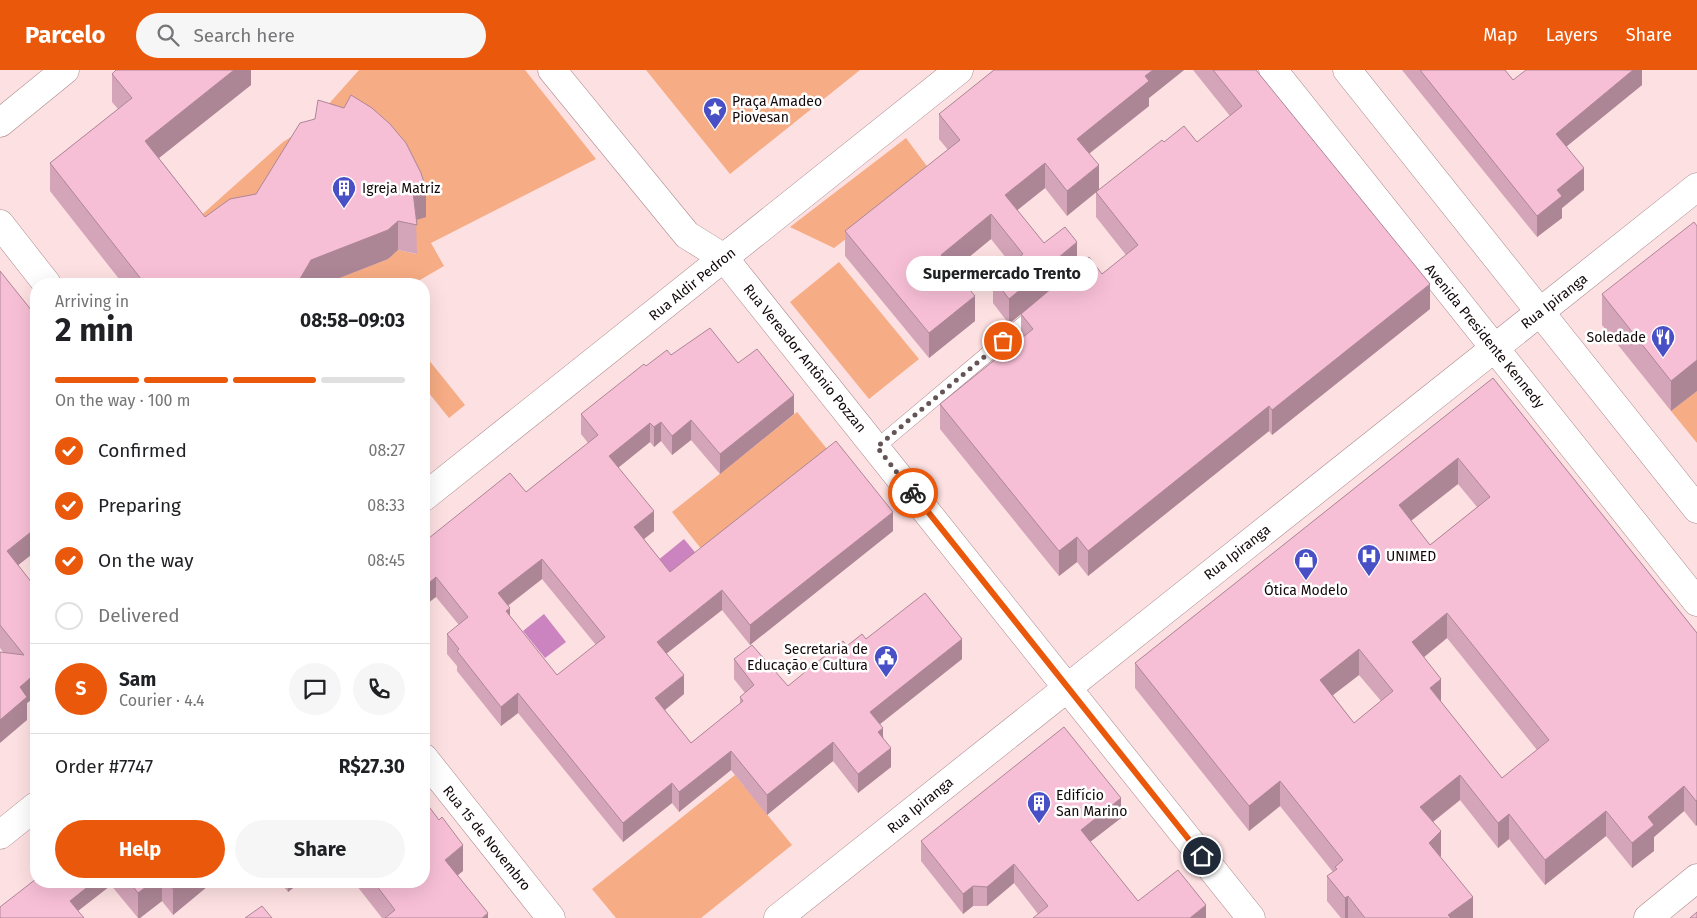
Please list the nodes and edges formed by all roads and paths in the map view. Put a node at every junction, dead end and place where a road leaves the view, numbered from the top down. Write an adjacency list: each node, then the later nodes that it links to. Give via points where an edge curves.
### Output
1 (65, 70): 6 (street)
2 (552, 70): 9 (street, Rua Vereador Antônio Pozzan, via 687,235)
3 (959, 70): 9 (street, Rua Aldir Pedron)
4 (1273, 70): 13 (street, Avenida Presidente Kennedy)
5 (1347, 70): 12 (street)
6 (0, 123)
7 (1697, 188): 12 (street, Rua Ipiranga)
8 (0, 224): 10 (street)
9 (724, 258): 14 (street, Rua Vereador Antônio Pozzan); 15 (street, Rua Aldir Pedron)
10 (42, 278)
11 (1048, 304): 14 (lane)
12 (1540, 313): 13 (street, Rua Ipiranga); 16 (street)
13 (1494, 348): 17 (street, Avenida Presidente Kennedy); 18 (street, Rua Ipiranga)
14 (877, 447): 18 (street, Rua Vereador Antônio Pozzan)
15 (430, 492)
16 (1697, 509)
17 (1697, 602)
18 (1067, 687): 24 (street, Rua Ipiranga); 25 (street, Rua Vereador Antônio Pozzan)
19 (430, 766): 23 (street, Rua 15 de Novembro)
20 (30, 811): 21 (street)
21 (0, 835)
22 (1697, 878): 26 (street)
23 (551, 918)
24 (778, 918)
25 (1251, 918)
26 (1648, 918)

